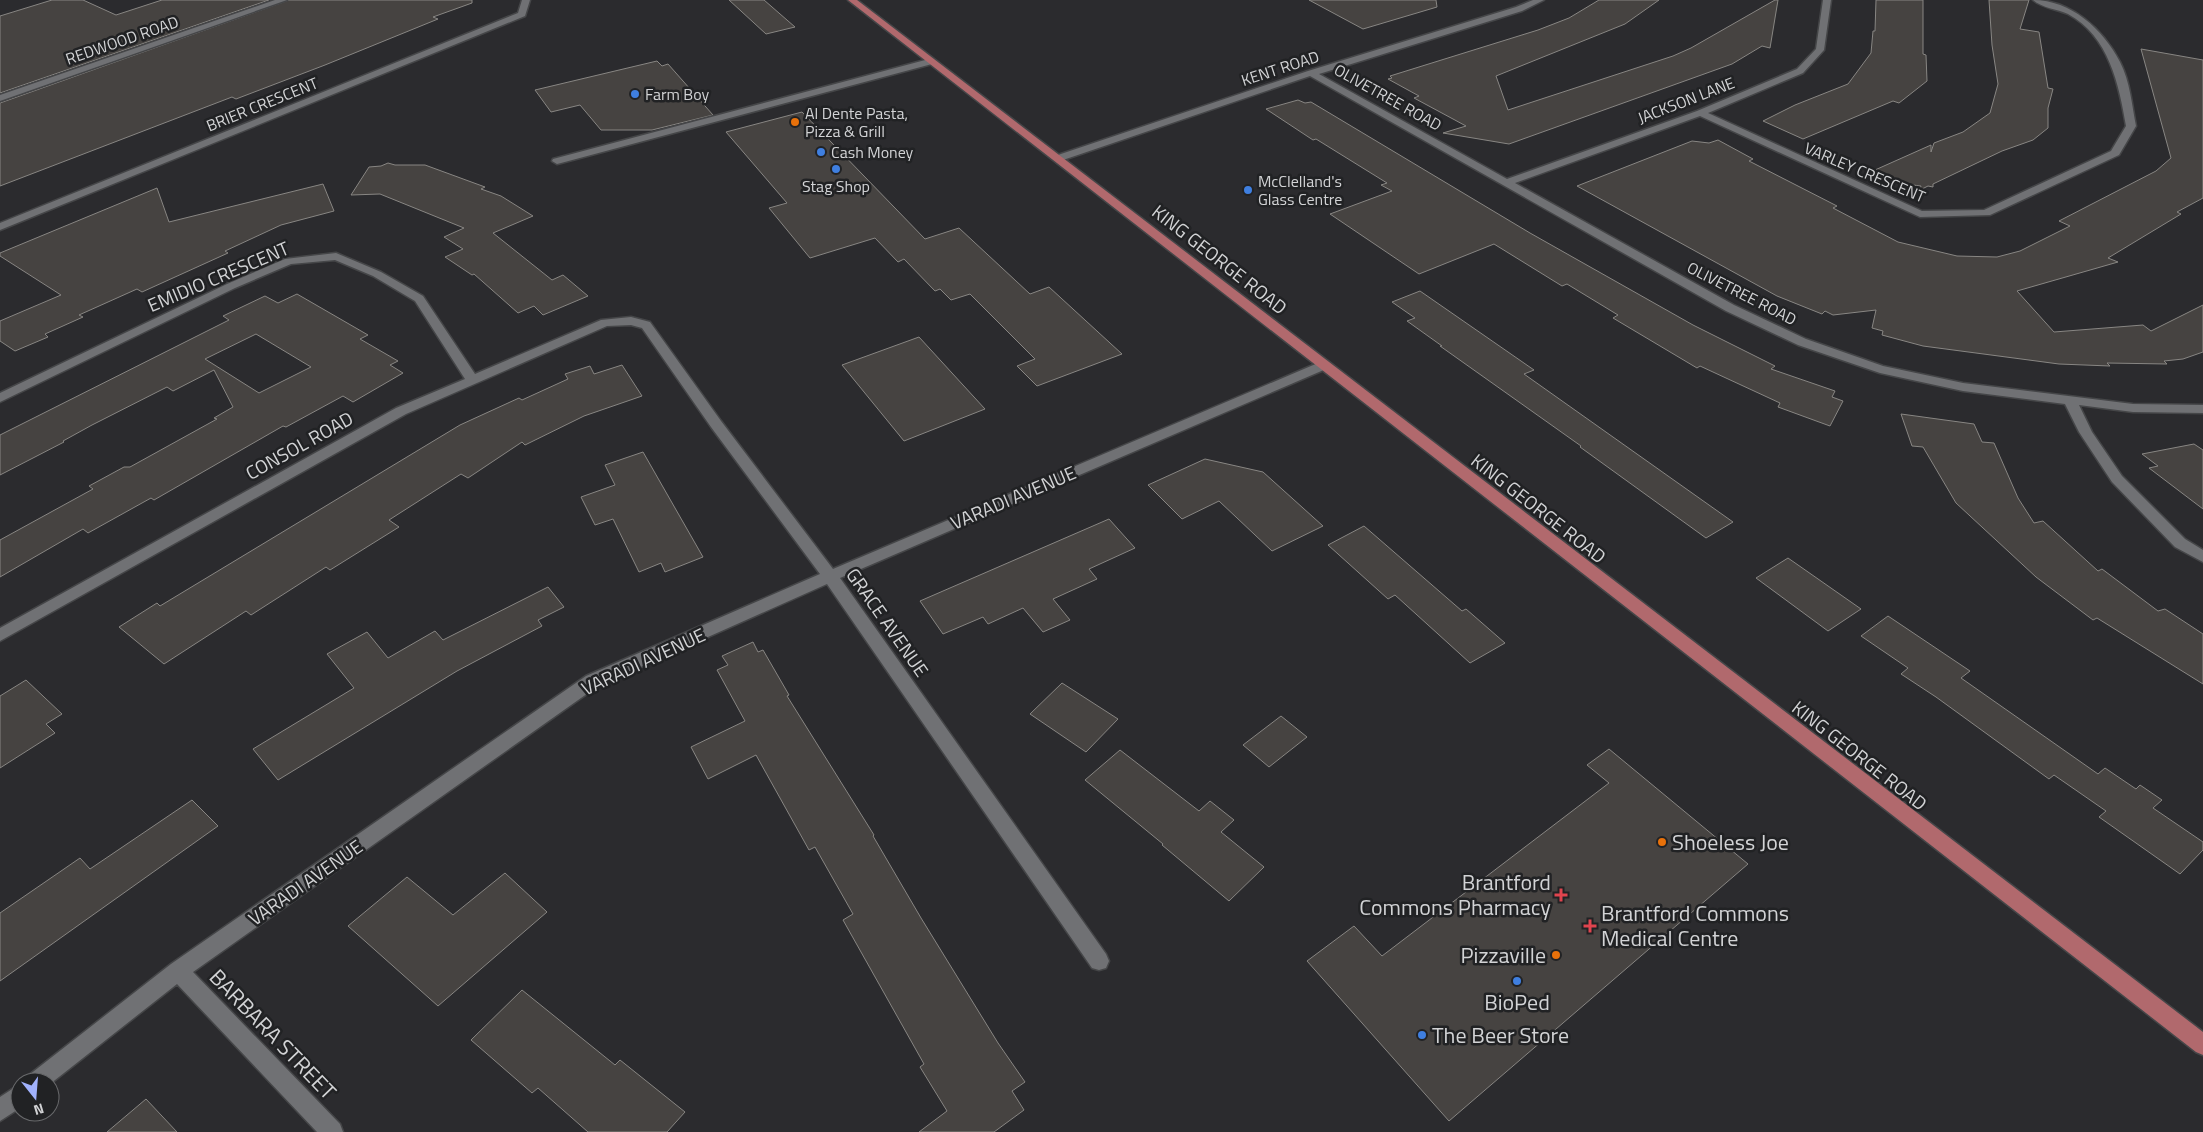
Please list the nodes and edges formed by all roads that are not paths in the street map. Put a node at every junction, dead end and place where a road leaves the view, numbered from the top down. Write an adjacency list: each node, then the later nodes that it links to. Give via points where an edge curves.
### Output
1 (283, 0): 9 (street, REDWOOD ROAD)
2 (526, 0): 14 (street, BRIER CRESCENT, via 522,14)
3 (852, 0): 7 (main road, KING GEORGE ROAD)
4 (1540, 0): 8 (street, KENT ROAD)
5 (1827, 0): 10 (street, JACKSON LANE, via 1820,50 1800,71)
6 (2037, 0): 10 (street, VARLEY CRESCENT, via 2072,13 2095,32 2116,63 2126,94 2131,126 2115,153 1986,213 1920,214)
7 (929, 62): 11 (main road, KING GEORGE ROAD); 12 (street)
8 (1311, 73): 11 (street, KENT ROAD); 13 (street, OLIVETREE ROAD)
9 (0, 98)
10 (1700, 113): 13 (street, JACKSON LANE)
11 (1059, 158): 16 (main road, KING GEORGE ROAD)
12 (557, 161)
13 (1507, 182): 19 (street, OLIVETREE ROAD, via 1730,308 1802,342 1880,369 1963,388)
14 (0, 227)
15 (631, 321): 17 (street, CONSOL ROAD, via 605,323); 22 (street, GRACE AVENUE, via 646,325)
16 (1322, 366): 22 (street, VARADI AVENUE); 26 (main road, KING GEORGE ROAD)
17 (472, 380): 18 (street, EMIDIO CRESCENT, via 420,299 377,274 336,256 281,264); 23 (street, CONSOL ROAD, via 402,411)
18 (0, 398)
19 (2069, 399): 20 (street, OLIVETREE ROAD, via 2133,408); 21 (street, via 2116,479 2180,543)
20 (2203, 409)
21 (2203, 557)
22 (830, 576): 24 (street, GRACE AVENUE); 25 (street, VARADI AVENUE, via 592,681)
23 (0, 635)
24 (1099, 961)
25 (178, 971): 27 (street, VARADI AVENUE); 30 (street, BARBARA STREET)
26 (2203, 1046)
27 (49, 1072)
28 (10, 1102): 29 (street)
29 (0, 1110)
30 (332, 1132)

